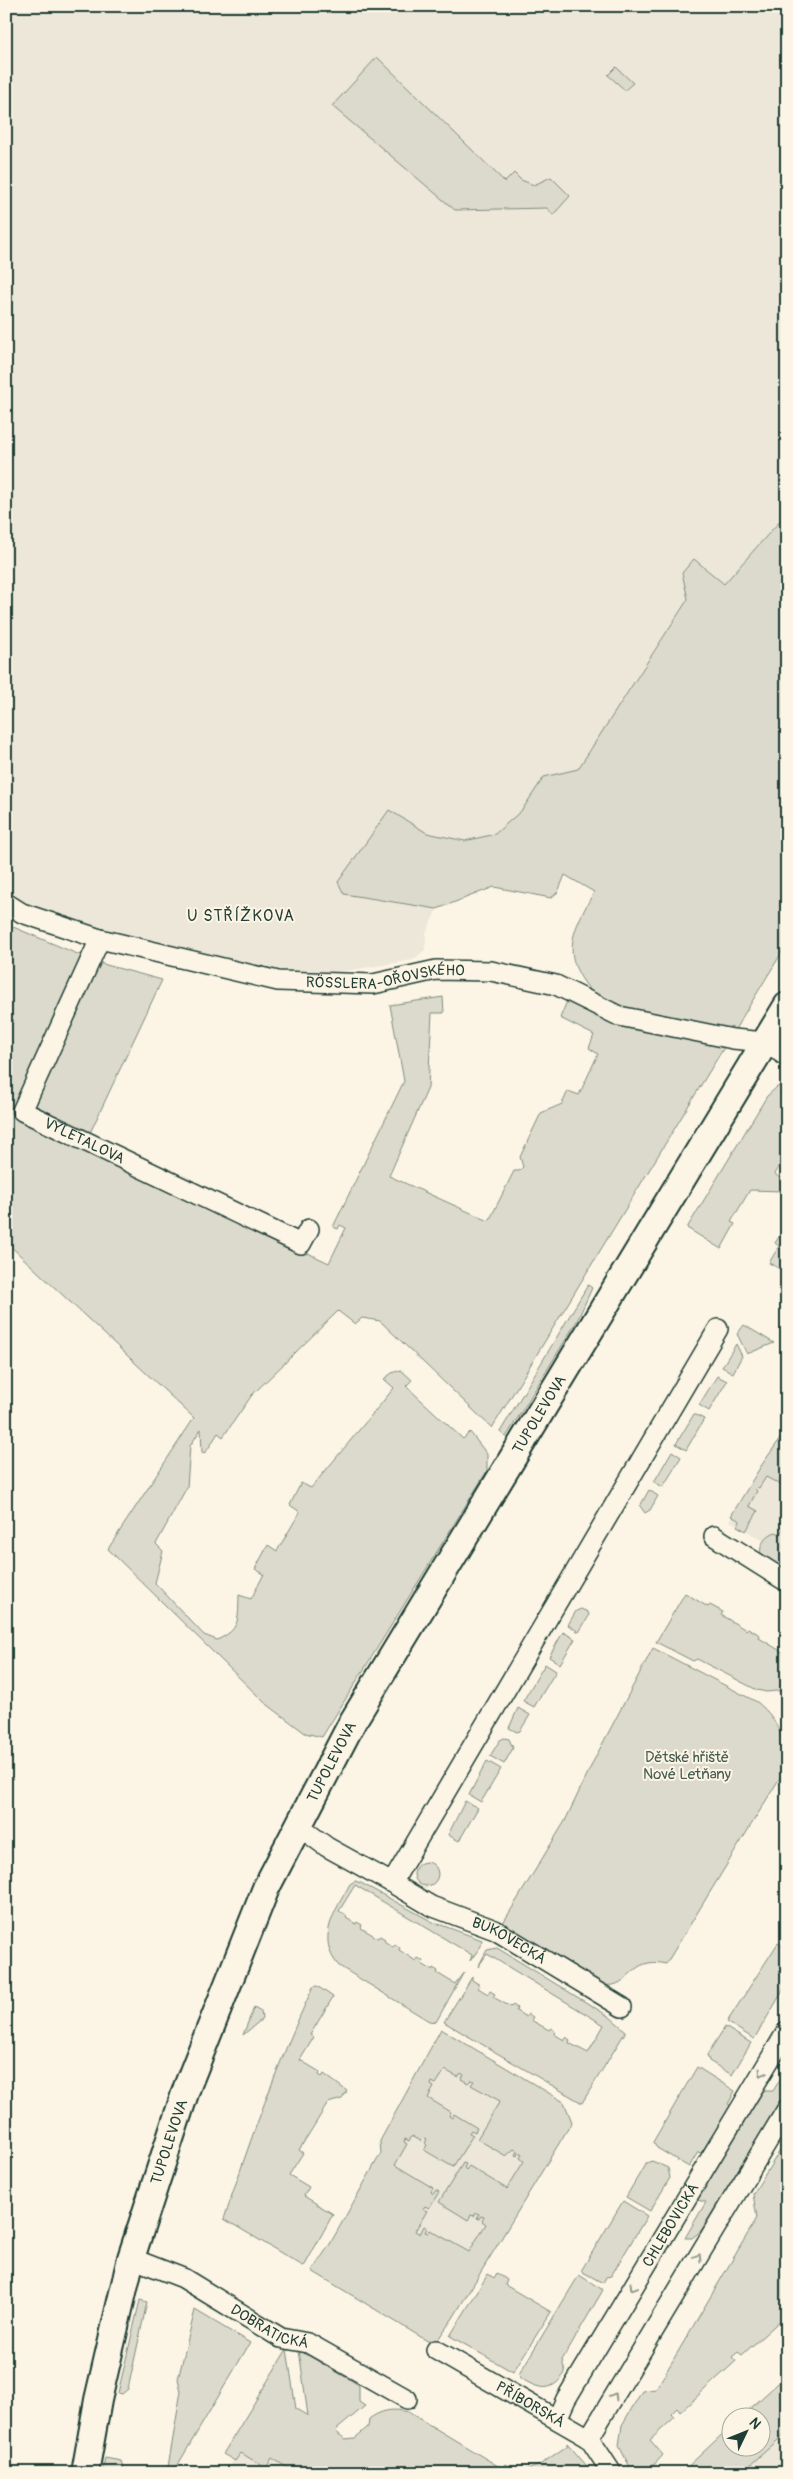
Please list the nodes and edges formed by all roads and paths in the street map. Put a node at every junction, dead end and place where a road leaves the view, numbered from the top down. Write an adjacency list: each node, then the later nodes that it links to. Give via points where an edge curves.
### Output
1 (6, 903): 2 (street, RÖSSLERA-OŘOVSKÉHO, via 22,913)
2 (100, 939): 4 (street, RÖSSLERA-OŘOVSKÉHO, via 278,981 373,984 436,970 491,971 556,986 619,1016 733,1039); 6 (street, VYLETALOVA, via 22,1111 301,1244)
3 (787, 1006): 4 (main road, TUPOLEVOVA)
4 (765, 1042): 5 (street); 10 (main road, TUPOLEVOVA, via 353,1721)
5 (787, 1057)
6 (309, 1229)
7 (718, 1329): 11 (street)
8 (714, 1536): 9 (street)
9 (787, 1582)
10 (297, 1825): 11 (street, via 326,1847); 15 (main road, TUPOLEVOVA, via 266,1888 212,2018)
11 (392, 1883): 12 (street, BUKOVECKÁ, via 431,1906 495,1930)
12 (622, 2007)
13 (787, 2031): 18 (street, CHLEBOVICKÁ, one-way to 18)
14 (787, 2109): 19 (street, one-way to 14)
15 (131, 2258): 17 (street, DOBRATICKÁ, via 182,2278 281,2338 308,2342); 20 (main road, TUPOLEVOVA, via 98,2400)
16 (436, 2350): 18 (street, PŘÍBORSKÁ)
17 (407, 2399)
18 (557, 2419): 19 (street, PŘÍBORSKÁ)
19 (590, 2438): 21 (street, PŘÍBORSKÁ)
20 (85, 2473)
21 (612, 2473)

